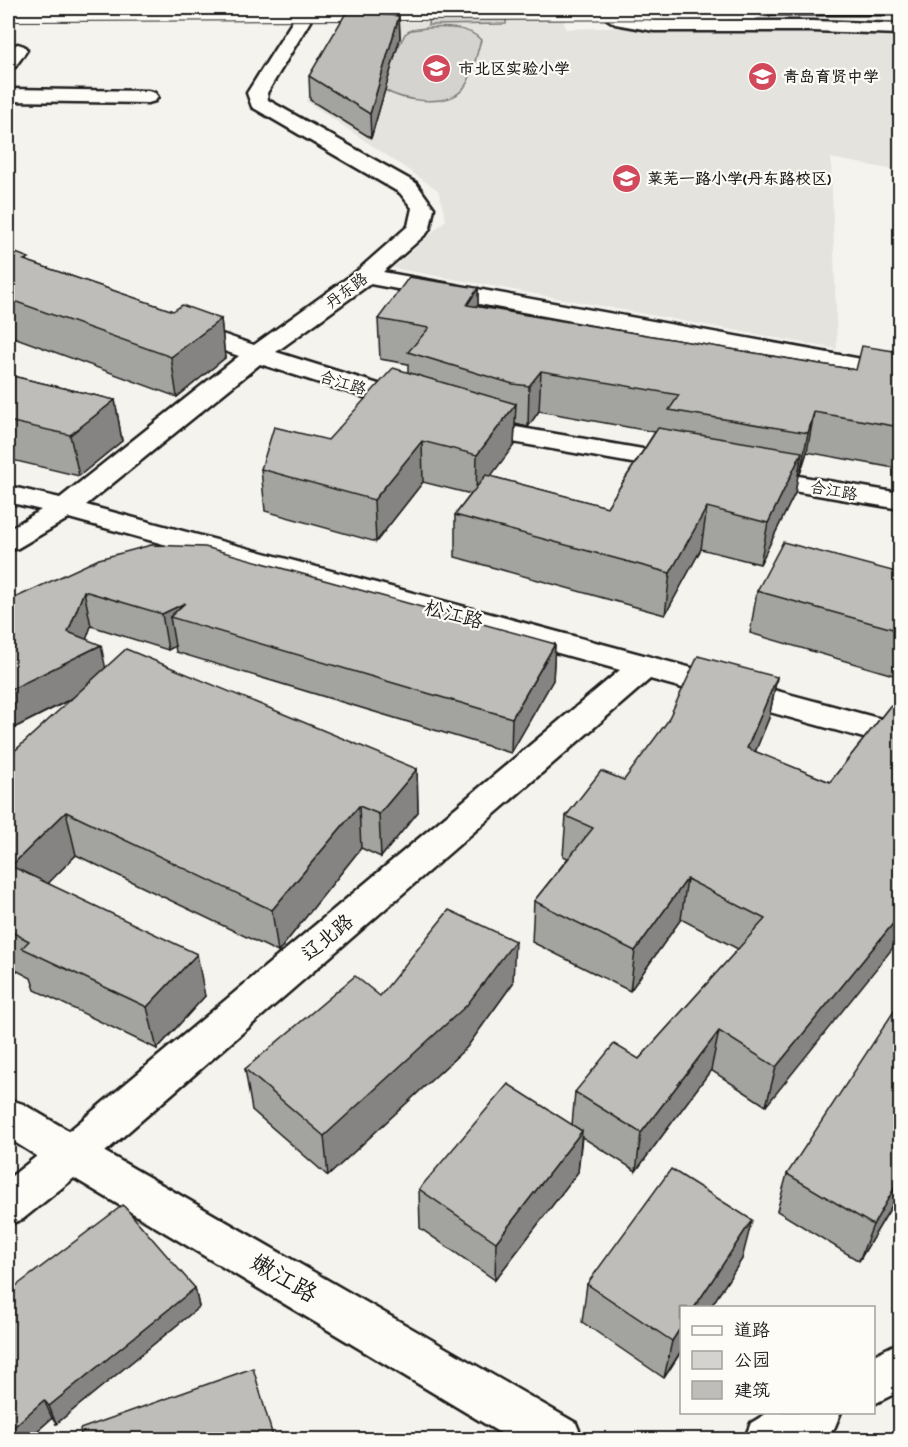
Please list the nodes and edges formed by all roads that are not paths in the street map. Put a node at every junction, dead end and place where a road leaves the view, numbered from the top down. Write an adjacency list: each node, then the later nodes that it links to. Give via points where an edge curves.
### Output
1 (309, 8): 11 (main road, 丹东路, via 257,93 259,103 408,188 423,208 419,228 365,276)
2 (602, 8): 6 (main road, via 621,20 654,26)
3 (754, 9): 4 (main road); 5 (main road, bridge)
4 (900, 9)
5 (8, 11)
6 (900, 29)
7 (8, 95): 8 (main road)
8 (148, 97)
9 (375, 278): 12 (main road)
10 (161, 321): 11 (main road, 合江路)
11 (256, 355): 14 (main road, 合江路, via 507,434); 15 (main road, 丹东路)
12 (900, 373)
13 (8, 494): 15 (main road, 松江路)
14 (900, 501)
15 (65, 508): 16 (main road, 丹东路); 17 (main road, 松江路)
16 (8, 543)
17 (645, 666): 18 (main road, 松江路); 20 (main road, 辽北路)
18 (900, 736)
19 (8, 1117): 20 (main road, 嫩江路)
20 (72, 1154): 21 (main road, 辽北路); 25 (main road, 嫩江路)
21 (8, 1205)
22 (900, 1365): 23 (main road)
23 (875, 1380)
24 (815, 1414): 26 (main road)
25 (559, 1440)
26 (768, 1440)

